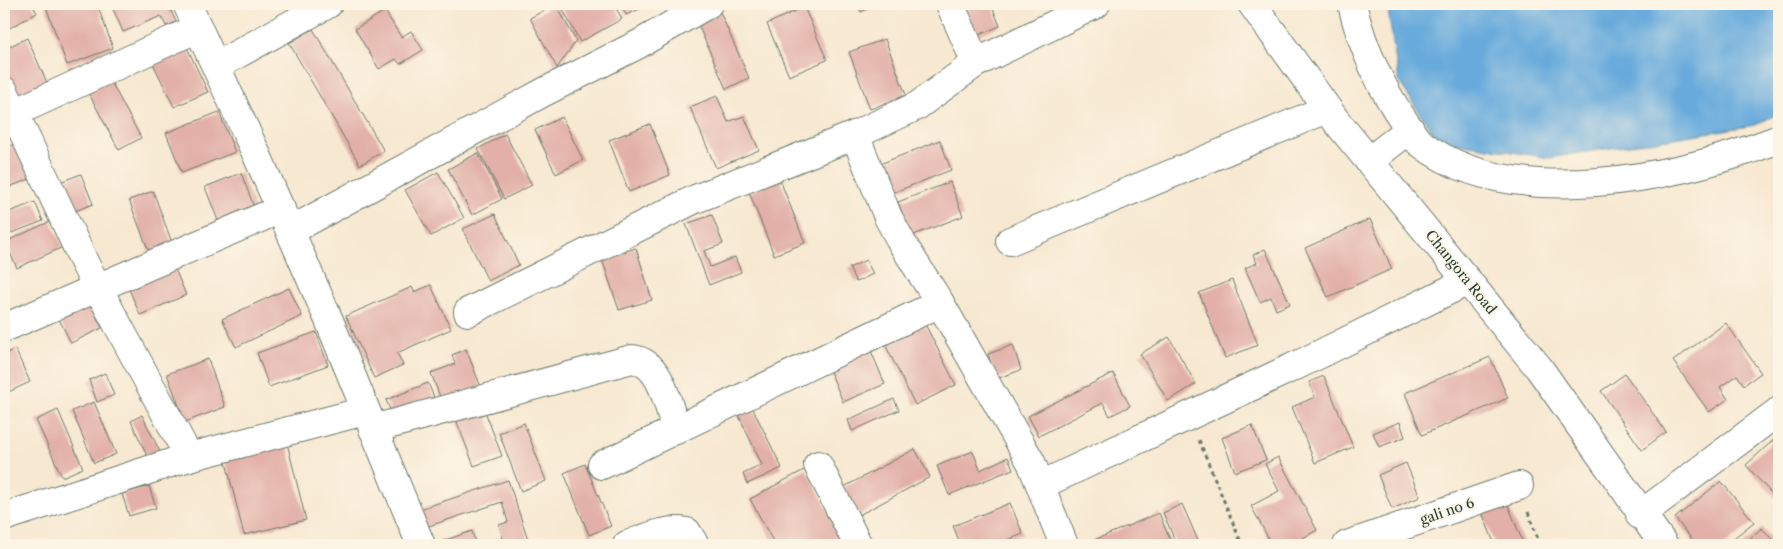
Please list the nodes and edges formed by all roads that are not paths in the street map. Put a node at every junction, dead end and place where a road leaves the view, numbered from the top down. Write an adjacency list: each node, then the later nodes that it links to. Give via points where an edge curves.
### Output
1 (187, 4): 8 (street)
2 (328, 4): 10 (street)
3 (708, 4): 17 (street, via 544,92)
4 (950, 4): 9 (street)
5 (1096, 4): 9 (street)
6 (1252, 4): 12 (street, Changora Road)
7 (1352, 4): 13 (street, via 1359,32 1389,99)
8 (198, 28): 10 (street); 11 (street)
9 (976, 63): 14 (street, via 917,106)
10 (216, 66): 17 (street)
11 (9, 102): 20 (street)
12 (1327, 109): 16 (street, Changora Road); 18 (street)
13 (1410, 129): 15 (street, via 1418,141 1462,168 1520,180 1588,183 1667,172 1744,152); 16 (street)
14 (855, 135): 21 (street, via 888,217); 22 (street, via 693,200)
15 (1779, 139)
16 (1369, 161): 19 (street, Changora Road)
17 (285, 220): 20 (street); 25 (street)
18 (1010, 241)
19 (1468, 281): 30 (street, via 1306,361); 32 (street, Changora Road, via 1539,368)
20 (98, 288): 23 (street); 27 (street)
21 (940, 303): 26 (street); 30 (street, via 1010,422)
22 (468, 312)
23 (4, 328)
24 (1779, 412): 32 (street)
25 (369, 420): 26 (street, via 632,359 649,365 660,383); 27 (street); 34 (street)
26 (676, 430): 28 (street)
27 (189, 457): 33 (street)
28 (602, 465)
29 (818, 466): 37 (street)
30 (1041, 484): 38 (street)
31 (1519, 486): 39 (street, gali no 6)
32 (1640, 515): 40 (street, Changora Road)
33 (4, 517)
34 (421, 545)
35 (627, 545): 36 (street, via 664,531 677,530 687,532)
36 (695, 545)
37 (858, 545)
38 (1064, 545)
39 (1347, 545)
40 (1664, 545)

